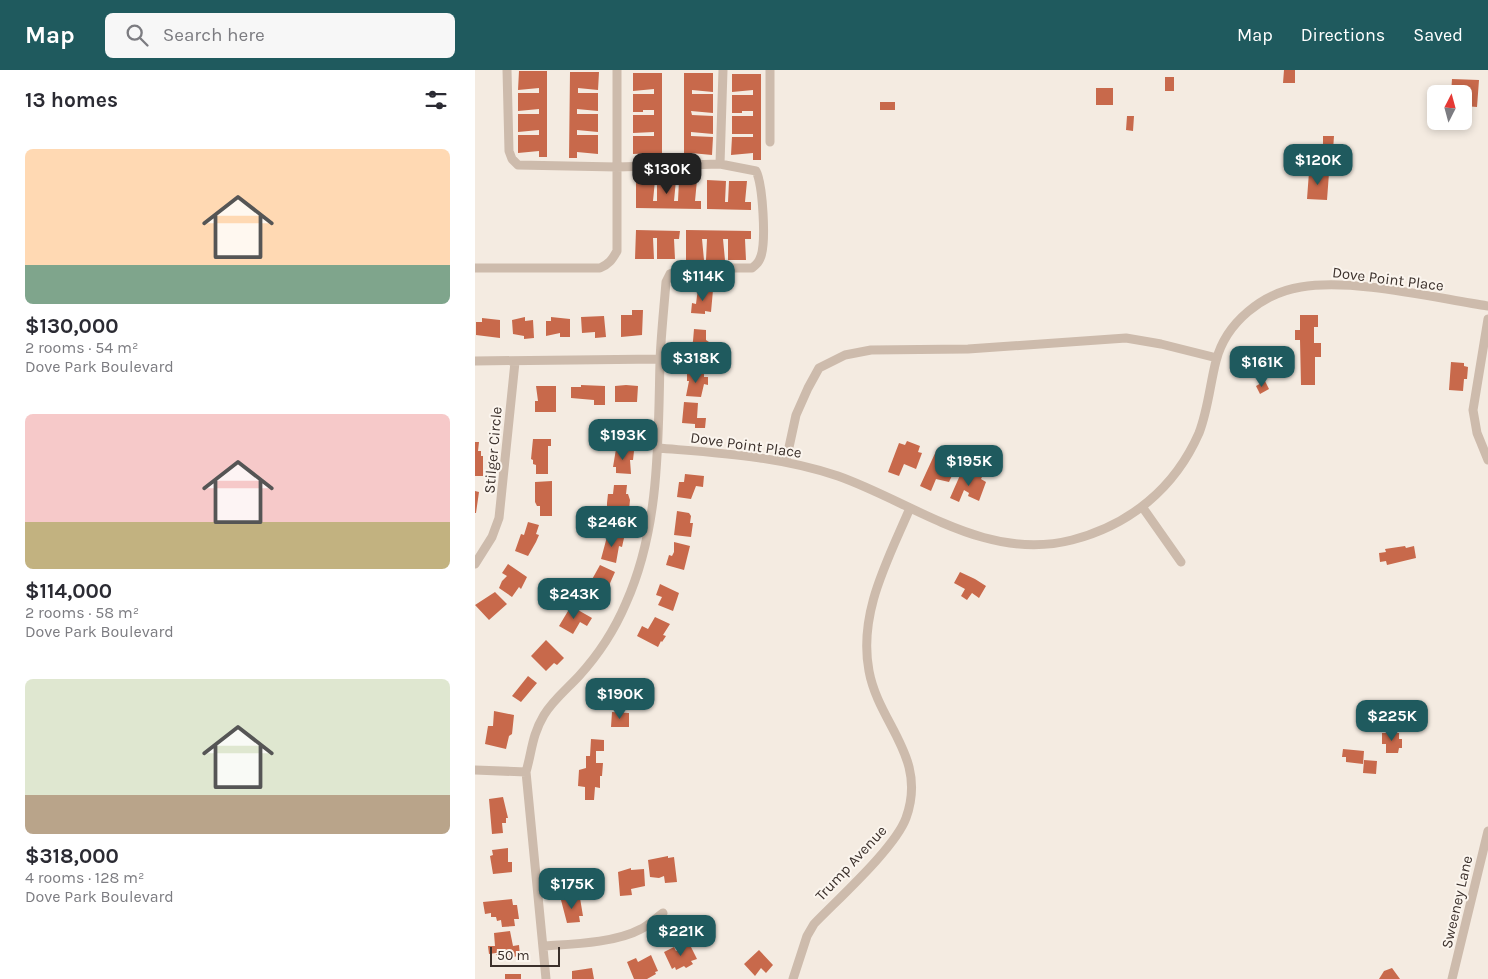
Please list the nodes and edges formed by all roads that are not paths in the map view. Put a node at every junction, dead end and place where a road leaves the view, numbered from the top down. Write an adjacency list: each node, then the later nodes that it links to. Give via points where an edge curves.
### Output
1 (507, 70): 7 (street, via 511,158 518,164)
2 (617, 70): 7 (street)
3 (723, 70): 6 (street)
4 (770, 70): 5 (street)
5 (771, 142)
6 (720, 164): 7 (street); 12 (street, via 756,171 761,181 762,253 759,263 752,268 684,268 670,274 666,282)
7 (617, 167): 8 (street, via 617,251 608,265 592,269)
8 (475, 268)
9 (1488, 306): 11 (street, Dove Point Place, via 1349,286 1300,287 1269,298 1243,317 1223,343)
10 (1488, 319): 16 (street, via 1473,410 1477,433)
11 (1217, 358): 17 (street, via 1126,338 968,348 871,350 845,355 819,368 796,415); 19 (street, Dove Point Place, via 1205,414 1189,453 1168,484)
12 (660, 359): 14 (street); 15 (street)
13 (475, 361): 14 (street)
14 (515, 362): 21 (street, Stilger Circle, via 499,518 492,537)
15 (657, 448): 17 (street, Dove Point Place); 23 (street, via 650,526 632,590 598,652 545,713 532,740)
16 (1488, 460)
17 (786, 461): 18 (street, Dove Point Place, via 839,476)
18 (911, 508): 19 (street, Dove Point Place, via 989,540 1035,545 1079,538); 28 (street, Trump Avenue, via 875,593 869,616 867,649 874,689 901,740 911,768 909,808 890,844 814,924)
19 (1143, 508): 20 (street)
20 (1181, 562)
21 (475, 564)
22 (475, 770): 23 (street)
23 (526, 772): 26 (street)
24 (1488, 830): 29 (street, Sweeney Lane)
25 (663, 912): 26 (street, via 643,929 629,935 588,943)
26 (544, 946): 27 (street)
27 (546, 979)
28 (793, 979)
29 (1452, 979)

